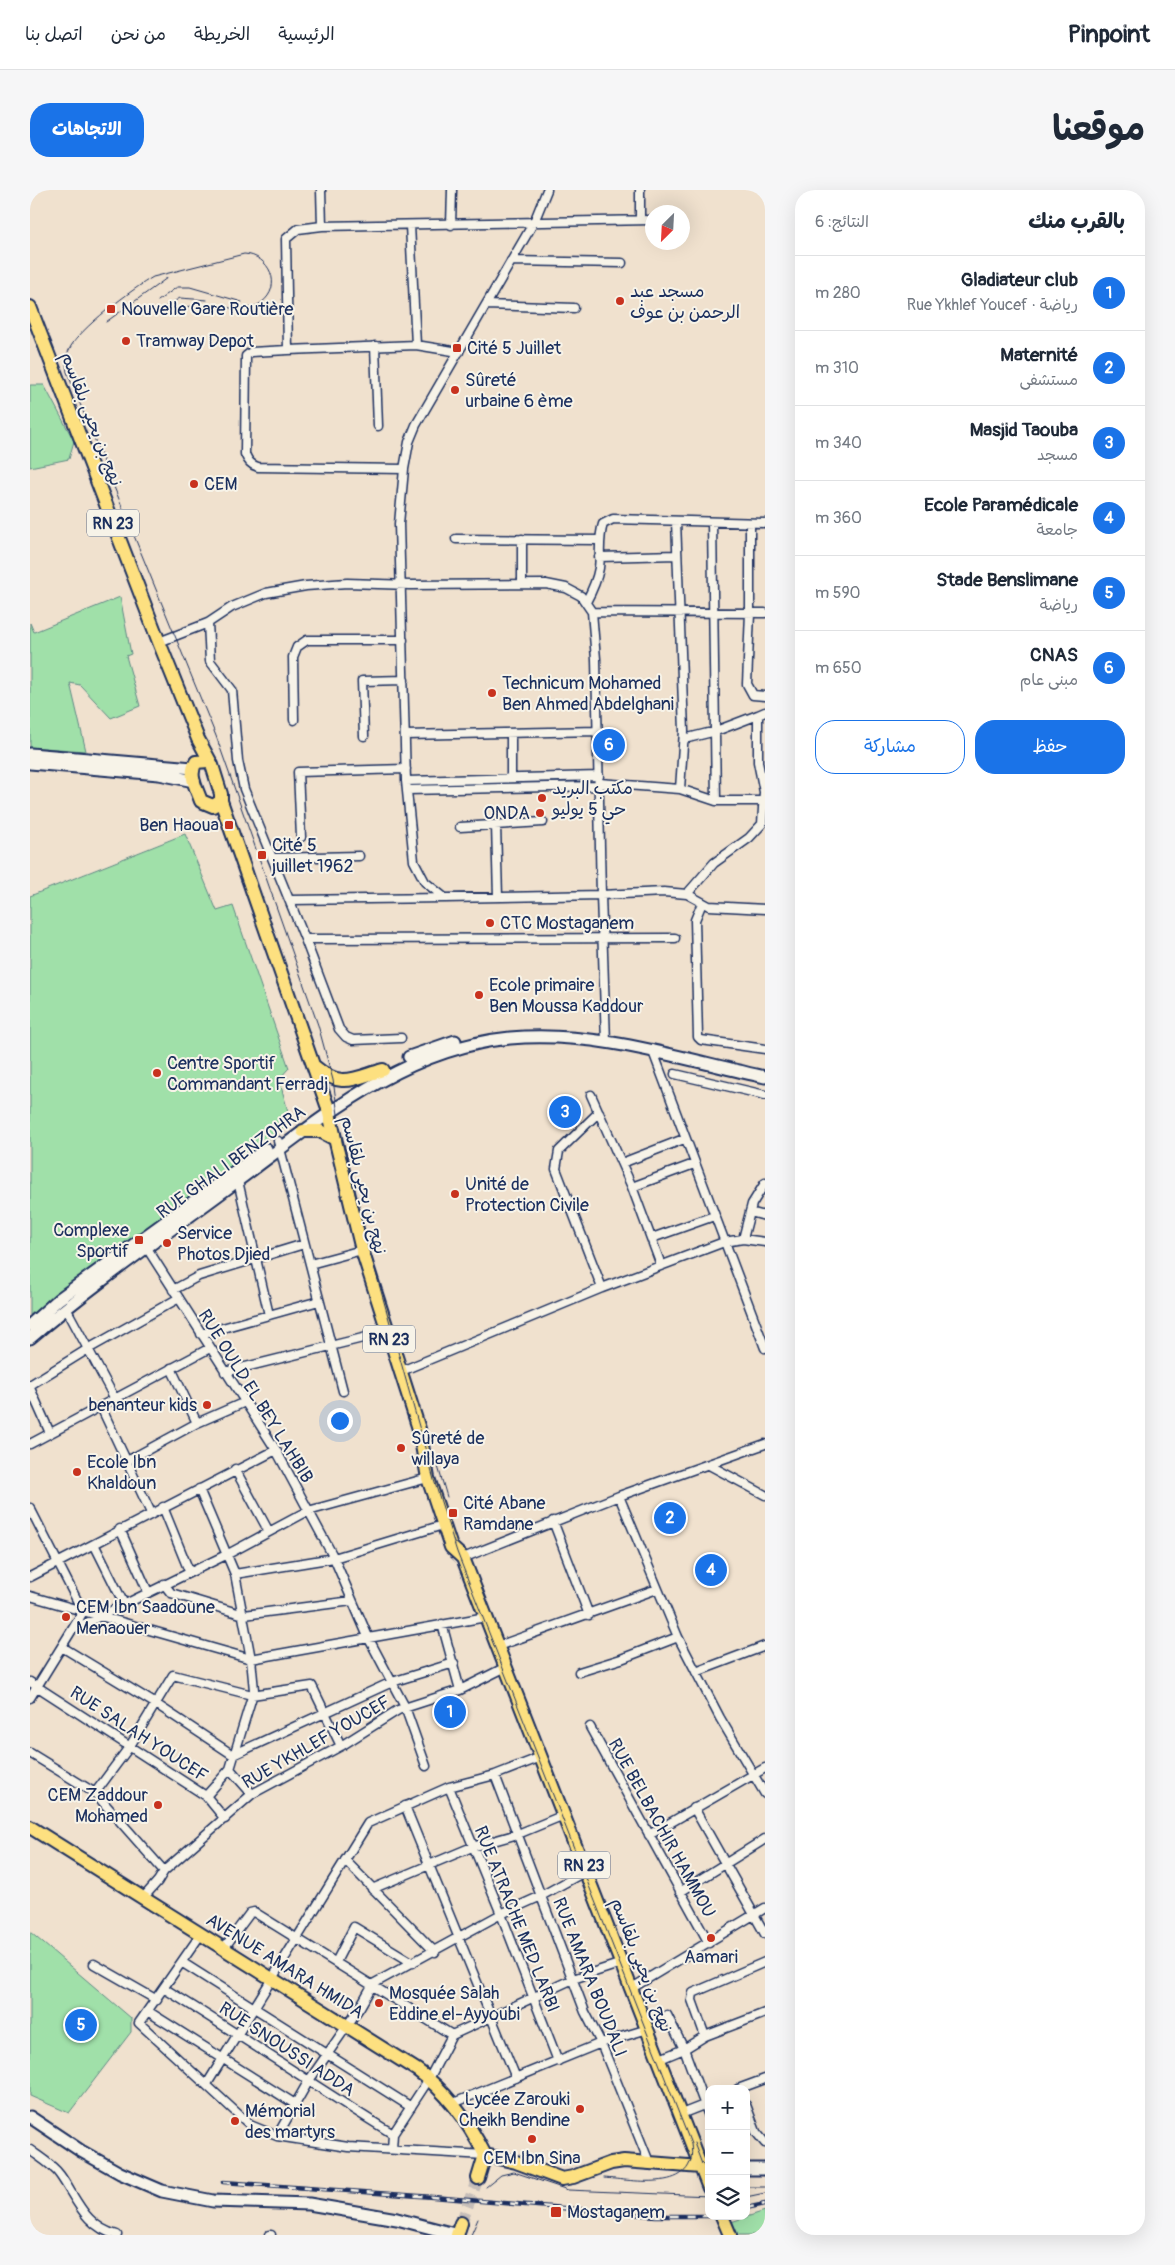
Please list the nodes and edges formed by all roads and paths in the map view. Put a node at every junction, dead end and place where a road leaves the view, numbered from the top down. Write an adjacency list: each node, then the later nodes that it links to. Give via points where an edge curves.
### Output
1 (321, 190): 10 (street)
2 (452, 190): 9 (street)
3 (547, 190): 7 (street)
4 (640, 190): 5 (street)
5 (640, 220): 6 (street); 7 (street)
6 (645, 220)
7 (534, 222): 9 (street); 11 (street)
8 (410, 225): 9 (street); 10 (street); 16 (street)
9 (451, 225)
10 (322, 226): 18 (street, via 298,229 285,241)
11 (511, 262): 12 (street); 13 (street)
12 (622, 263)
13 (486, 305): 15 (street); 19 (street)
14 (30, 307): 41 (main road, نهج بن يحيى بلقاسم / RN 23)
15 (574, 308)
16 (416, 345): 17 (street); 19 (street)
17 (375, 346): 18 (street); 20 (street)
18 (288, 350): 21 (street, via 251,352 246,356 245,454 252,465)
19 (459, 352): 21 (street, via 416,425)
20 (378, 426)
21 (404, 469): 32 (street, via 399,524)
22 (676, 521): 23 (street); 28 (street, via 613,520 603,524); 29 (street)
23 (712, 522): 24 (street); 37 (street)
24 (750, 523): 25 (street); 38 (street)
25 (765, 523)
26 (456, 539): 27 (street)
27 (522, 539): 28 (street); 31 (street)
28 (600, 540): 30 (street)
29 (677, 555): 30 (street); 36 (street)
30 (599, 557): 33 (street, via 594,586)
31 (522, 584): 32 (street); 33 (street, via 566,588)
32 (401, 585): 39 (street, via 347,583 266,593 232,607); 40 (street)
33 (586, 602): 34 (street)
34 (592, 612): 36 (street); 46 (street)
35 (765, 612): 38 (street)
36 (679, 613): 37 (street); 51 (street)
37 (714, 613): 38 (street); 47 (street)
38 (750, 613): 43 (street, via 747,684 754,696)
39 (208, 623): 41 (street); 73 (street, via 210,661 232,690 238,761 244,789)
40 (403, 640): 42 (street); 45 (street, via 307,640 297,647 293,657)
41 (159, 642): 55 (main road, نهج بن يحيى بلقاسم / RN 23, via 198,739)
42 (404, 680): 49 (street); 50 (street, via 362,682)
43 (765, 696)
44 (762, 714): 47 (street); 53 (street)
45 (294, 720)
46 (598, 731): 48 (street); 60 (street)
47 (716, 731): 51 (street); 64 (street)
48 (511, 732): 49 (street); 57 (street)
49 (405, 735): 56 (street)
50 (364, 736)
51 (684, 739): 61 (street)
52 (30, 754): 55 (main road)
53 (762, 761): 63 (street)
54 (30, 763): 58 (main road, via 159,774)
55 (199, 763): 58 (main road); 66 (main road, via 212,765 221,794)
56 (406, 769): 59 (street); 71 (street, via 298,772)
57 (511, 778): 59 (street); 60 (street)
58 (194, 781): 66 (main road, via 201,800)
59 (406, 781): 62 (street)
60 (599, 782): 61 (street); 62 (street); 75 (street)
61 (680, 789): 64 (street)
62 (407, 790): 77 (street, via 414,861 425,882)
63 (764, 792): 65 (street)
64 (716, 801): 65 (street)
65 (763, 801): 68 (street)
66 (215, 804): 88 (main road, نهج بن يحيى بلقاسم / RN 23, via 226,818)
67 (544, 822): 69 (street)
68 (763, 824): 74 (street, via 714,863)
69 (496, 825): 70 (street); 76 (street)
70 (460, 826)
71 (300, 837)
72 (359, 856): 73 (street)
73 (273, 858): 78 (street)
74 (687, 894): 75 (street, via 664,892); 79 (street)
75 (601, 896): 76 (street); 83 (street)
76 (498, 897): 77 (street)
77 (445, 898): 78 (street)
78 (290, 900): 82 (street)
79 (702, 904): 80 (street); 86 (street, via 695,920 698,1037)
80 (765, 909)
81 (675, 938): 83 (street)
82 (305, 939): 83 (street); 84 (street, via 343,1035 356,1040)
83 (603, 939): 85 (street)
84 (401, 1038)
85 (605, 1039): 87 (main road, RUE GHALI BENZOHRA); 89 (main road, RUE GHALI BENZOHRA, via 540,1032 481,1035 429,1049); 95 (main road, RUE GHALI BENZOHRA, via 521,1038 457,1048 392,1073)
86 (765, 1048)
87 (652, 1049): 90 (main road, RUE GHALI BENZOHRA); 92 (main road, RUE GHALI BENZOHRA); 99 (street)
88 (314, 1066): 89 (main road, via 338,1081); 95 (main road, نهج بن يحيى بلقاسم / RN 23)
89 (383, 1070): 95 (main road, RUE GHALI BENZOHRA)
90 (765, 1070)
91 (676, 1074): 94 (street)
92 (765, 1078)
93 (591, 1095): 96 (street)
94 (765, 1095)
95 (327, 1109): 97 (main road, RUE GHALI BENZOHRA); 98 (main road, نهج بن يحيى بلقاسم / RN 23); 100 (main road, RUE GHALI BENZOHRA)
96 (599, 1112): 101 (street); 119 (street, via 559,1151 556,1168)
97 (304, 1131): 98 (main road, via 320,1131); 100 (main road, RUE GHALI BENZOHRA)
98 (335, 1139): 115 (main road, نهج بن يحيى بلقاسم / RN 23)
99 (684, 1139): 101 (street); 102 (street)
100 (279, 1144): 103 (main road, RUE GHALI BENZOHRA); 113 (main road, RUE GHALI BENZOHRA); 114 (street)
101 (622, 1163): 105 (street)
102 (694, 1164): 105 (street); 107 (street)
103 (238, 1181): 113 (main road, RUE GHALI BENZOHRA); 116 (street)
104 (765, 1183): 106 (street)
105 (632, 1187): 109 (street)
106 (750, 1212): 108 (street); 110 (street)
107 (714, 1216): 109 (street); 111 (street)
108 (765, 1216)
109 (652, 1238): 118 (street)
110 (743, 1239): 111 (street); 112 (street)
111 (724, 1242): 118 (street); 131 (street)
112 (765, 1242)
113 (144, 1243): 120 (street, RUE OULD EL BEY LAHBIB); 123 (main road, RUE GHALI BENZOHRA); 125 (main road, RUE GHALI BENZOHRA, via 59,1299)
114 (304, 1244): 116 (street); 117 (street)
115 (362, 1250): 117 (street); 126 (main road, نهج بن يحيى بلقاسم / RN 23)
116 (256, 1259): 120 (street, via 199,1276); 124 (street)
117 (310, 1264): 122 (street)
118 (661, 1266): 119 (street)
119 (602, 1288): 135 (street)
120 (173, 1290): 121 (street, RUE OULD EL BEY LAHBIB)
121 (179, 1298): 127 (street, RUE OULD EL BEY LAHBIB); 132 (street)
122 (319, 1301): 124 (street); 129 (street)
123 (66, 1308): 128 (main road, RUE GHALI BENZOHRA); 132 (street)
124 (269, 1315): 127 (street)
125 (30, 1324)
126 (387, 1332): 129 (street); 135 (main road, نهج بن يحيى بلقاسم / RN 23)
127 (201, 1334): 130 (street, RUE OULD EL BEY LAHBIB)
128 (30, 1338)
129 (332, 1346): 134 (street); 137 (street)
130 (210, 1348): 133 (street); 134 (street, RUE OULD EL BEY LAHBIB)
131 (765, 1348)
132 (88, 1349): 136 (street); 138 (street)
133 (172, 1368): 138 (street); 141 (street)
134 (225, 1372): 139 (street, RUE OULD EL BEY LAHBIB)
135 (400, 1372): 149 (main road, نهج بن يحيى بلقاسم / RN 23, via 419,1429)
136 (30, 1387): 142 (street)
137 (343, 1391)
138 (114, 1399): 140 (street)
139 (245, 1402): 141 (street); 145 (street, RUE OULD EL BEY LAHBIB)
140 (101, 1407): 142 (street); 146 (street)
141 (197, 1423): 146 (street)
142 (50, 1433): 143 (street)
143 (30, 1444)
144 (765, 1444): 147 (street)
145 (276, 1450): 148 (street); 155 (street, RUE OULD EL BEY LAHBIB)
146 (127, 1461): 156 (street)
147 (709, 1465): 151 (street); 152 (street)
148 (235, 1470): 150 (street); 160 (street)
149 (428, 1478): 155 (street); 158 (main road, نهج بن يحيى بلقاسم / RN 23)
150 (199, 1489): 153 (street); 162 (street)
151 (765, 1495)
152 (620, 1496): 157 (street); 170 (street)
153 (163, 1507): 156 (street); 166 (street)
154 (30, 1508): 165 (street)
155 (308, 1511): 160 (street); 163 (street, RUE OULD EL BEY LAHBIB)
156 (152, 1513): 159 (street)
157 (553, 1521): 164 (street); 177 (street)
158 (443, 1525): 163 (street); 164 (main road, نهج بن يحيى بلقاسم / RN 23, via 451,1547)
159 (120, 1530): 161 (street); 171 (street)
160 (268, 1530): 162 (street)
161 (94, 1544): 165 (street); 174 (street)
162 (228, 1554): 166 (street); 167 (street)
163 (334, 1558): 167 (street); 173 (street, RUE OULD EL BEY LAHBIB)
164 (463, 1558): 178 (main road, نهج بن يحيى بلقاسم / RN 23, via 461,1570)
165 (58, 1562): 168 (street); 175 (street)
166 (189, 1571): 169 (street)
167 (236, 1574): 176 (street)
168 (30, 1578)
169 (164, 1584): 171 (street); 176 (street, via 171,1593)
170 (656, 1589): 177 (street); 182 (street)
171 (148, 1592): 174 (street)
172 (30, 1596): 175 (street)
173 (352, 1601): 176 (street); 183 (street, RUE OULD EL BEY LAHBIB)
174 (124, 1604): 179 (street)
175 (82, 1612): 179 (street); 181 (street)
176 (244, 1615): 187 (street)
177 (589, 1615): 184 (street)
178 (486, 1616): 180 (street); 184 (main road, نهج بن يحيى بلقاسم / RN 23)
179 (100, 1617): 181 (street); 187 (street)
180 (442, 1624): 183 (street); 188 (street)
181 (72, 1630): 186 (street)
182 (678, 1637): 190 (street); 191 (street)
183 (370, 1639): 187 (street); 192 (street, RUE OULD EL BEY LAHBIB)
184 (498, 1646): 189 (main road, نهج بن يحيى بلقاسم / RN 23)
185 (765, 1646): 191 (street)
186 (62, 1647): 193 (street); 197 (street)
187 (251, 1659): 195 (street)
188 (454, 1663): 192 (street); 194 (street)
189 (506, 1667): 194 (street, RUE YKHLEF YOUCEF); 205 (main road, نهج بن يحيى بلقاسم / RN 23)
190 (579, 1672)
191 (696, 1672): 209 (street)
192 (392, 1682): 198 (street, RUE OULD EL BEY LAHBIB); 199 (street)
193 (33, 1684): 196 (street); 201 (street, RUE SALAH YOUCEF)
194 (460, 1690): 198 (street, RUE YKHLEF YOUCEF)
195 (252, 1695): 197 (street, via 173,1675); 199 (street, via 311,1685); 204 (street)
196 (30, 1698)
197 (156, 1704): 201 (street); 204 (street)
198 (405, 1706): 202 (street, RUE YKHLEF YOUCEF); 206 (street, RUE OULD EL BEY LAHBIB)
199 (327, 1712): 202 (street); 204 (street)
200 (590, 1727): 222 (street, RUE BELBACHIR HAMMOU)
201 (130, 1746): 212 (street); 215 (street, RUE SALAH YOUCEF)
202 (341, 1746): 213 (street, RUE YKHLEF YOUCEF)
203 (30, 1753): 212 (street)
204 (233, 1755): 208 (street)
205 (541, 1757): 210 (street); 218 (main road, نهج بن يحيى بلقاسم / RN 23)
206 (426, 1766)
207 (765, 1768): 209 (street)
208 (230, 1769): 213 (street); 215 (street)
209 (754, 1774): 214 (street); 217 (street)
210 (495, 1775): 211 (street); 221 (street, RUE AMARA BOUDALI)
211 (449, 1787): 216 (street); 224 (street, RUE ATRACHE MED LARBI)
212 (95, 1793): 228 (street)
213 (252, 1794): 219 (street, RUE YKHLEF YOUCEF)
214 (765, 1794)
215 (206, 1796): 219 (street, RUE SALAH YOUCEF)
216 (405, 1806): 225 (street, via 368,1823); 227 (street)
217 (694, 1808): 222 (street); 226 (street)
218 (564, 1815): 221 (street); 229 (main road, نهج بن يحيى بلقاسم / RN 23)
219 (225, 1819): 228 (street, RUE YKHLEF YOUCEF)
220 (30, 1827): 233 (main road, AVENUE AMARA HMIDA)
221 (518, 1834): 224 (street); 232 (street, RUE AMARA BOUDALI)
222 (648, 1835): 231 (street, RUE BELBACHIR HAMMOU)
223 (765, 1839): 226 (street)
224 (472, 1846): 227 (street); 235 (street, RUE ATRACHE MED LARBI)
225 (345, 1860): 230 (street); 240 (street)
226 (725, 1864): 231 (street); 236 (street)
227 (427, 1866): 230 (street); 239 (street)
228 (164, 1871): 233 (street, RUE YKHLEF YOUCEF)
229 (586, 1871): 232 (street); 248 (main road, نهج بن يحيى بلقاسم / RN 23)
230 (372, 1889): 243 (street)
231 (680, 1892): 241 (street, RUE BELBACHIR HAMMOU)
232 (541, 1896): 235 (street); 251 (street, RUE AMARA BOUDALI)
233 (143, 1898): 237 (main road, AVENUE AMARA HMIDA)
234 (765, 1908): 236 (street)
235 (501, 1914): 239 (street); 255 (street, RUE ATRACHE MED LARBI)
236 (755, 1914): 238 (street); 241 (street)
237 (201, 1934): 242 (main road, AVENUE AMARA HMIDA); 246 (street)
238 (765, 1934)
239 (460, 1937): 243 (street); 261 (street)
240 (296, 1938): 242 (street, via 252,1911); 244 (street); 250 (street)
241 (709, 1943): 253 (street)
242 (224, 1948): 250 (main road, AVENUE AMARA HMIDA)
243 (435, 1952): 247 (street)
244 (336, 1962): 247 (street, via 354,1927); 252 (street)
245 (765, 1962): 266 (street, via 693,1993 692,2000)
246 (183, 1963): 254 (street); 257 (street)
247 (413, 1963): 252 (street)
248 (622, 1963): 251 (street); 253 (main road, نهج بن يحيى بلقاسم / RN 23)
249 (94, 1964): 256 (street)
250 (272, 1978): 257 (street); 262 (main road, AVENUE AMARA HMIDA)
251 (573, 1979): 255 (street); 267 (street, RUE AMARA BOUDALI)
252 (373, 1984): 262 (street); 265 (street)
253 (632, 1988): 263 (main road, نهج بن يحيى بلقاسم / RN 23)
254 (165, 1989): 256 (street); 264 (street, RUE SNOUSSI ADDA)
255 (534, 1999): 261 (street); 272 (street, RUE ATRACHE MED LARBI)
256 (157, 2000): 258 (street)
257 (255, 2007): 264 (street); 269 (street)
258 (149, 2012): 270 (street); 277 (street, via 139,2023)
259 (765, 2013): 266 (street)
260 (667, 2015): 268 (street)
261 (490, 2016): 265 (street); 273 (street)
262 (346, 2024): 269 (street); 274 (main road, AVENUE AMARA HMIDA)
263 (648, 2029): 267 (street); 271 (main road, نهج بن يحيى بلقاسم / RN 23)
264 (239, 2034): 270 (street); 276 (street, RUE SNOUSSI ADDA)
265 (452, 2035): 274 (street)
266 (705, 2036): 268 (street)
267 (601, 2043): 272 (street); 293 (street, RUE AMARA BOUDALI)
268 (684, 2049): 271 (street); 279 (street)
269 (328, 2054): 276 (street); 283 (street)
270 (223, 2058): 277 (street); 280 (street)
271 (660, 2058): 284 (main road, نهج بن يحيى بلقاسم / RN 23)
272 (558, 2061): 273 (street)
273 (516, 2078): 281 (street)
274 (429, 2079): 281 (main road, AVENUE AMARA HMIDA); 283 (street)
275 (765, 2079): 278 (street)
276 (308, 2082): 280 (street); 287 (street, RUE SNOUSSI ADDA)
277 (207, 2084): 288 (street, via 250,2125)
278 (748, 2085)
279 (705, 2099)
280 (295, 2104): 288 (street)
281 (451, 2104): 292 (main road, AVENUE AMARA HMIDA, via 474,2132)
282 (705, 2105): 284 (street)
283 (411, 2107): 287 (street)
284 (681, 2114): 294 (main road, نهج بن يحيى بلقاسم / RN 23)
285 (30, 2117): 299 (main road, via 112,2169 162,2191 213,2201 309,2204)
286 (750, 2121): 289 (street)
287 (393, 2134): 291 (street)
288 (277, 2136): 291 (street)
289 (765, 2143)
290 (30, 2150): 300 (street, via 58,2173 88,2220)
291 (392, 2150): 292 (street)
292 (485, 2155): 293 (main road, via 516,2162 562,2179 611,2163); 297 (main road)
293 (649, 2162): 294 (main road)
294 (705, 2167)
295 (750, 2169): 296 (main road)
296 (765, 2169)
297 (478, 2178)
298 (724, 2220): 301 (main road)
299 (459, 2231)
300 (116, 2235)
301 (730, 2235)

